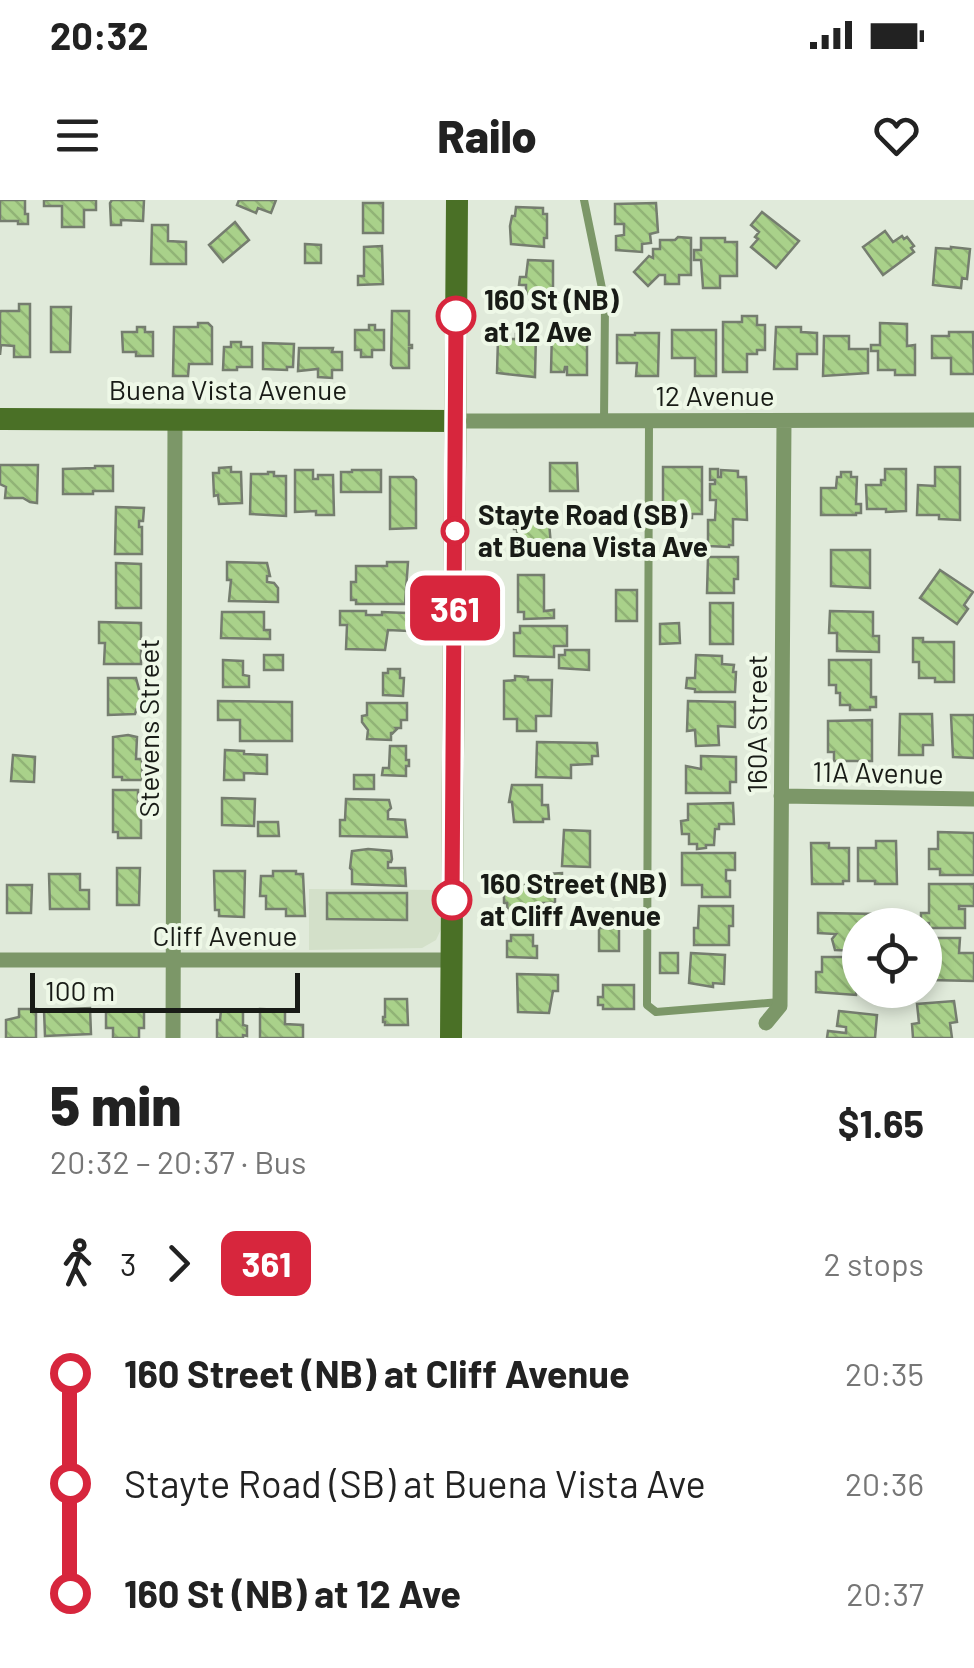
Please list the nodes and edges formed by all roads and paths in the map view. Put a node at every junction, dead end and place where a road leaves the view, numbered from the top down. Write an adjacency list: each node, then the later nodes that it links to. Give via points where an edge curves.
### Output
1 (457, 200): 7 (main road)
2 (584, 200): 9 (lane, via 605,303)
3 (0, 419): 4 (main road, Buena Vista Avenue)
4 (175, 419): 7 (main road, Buena Vista Avenue); 14 (street, Stevens Street)
5 (784, 420): 6 (street, 12 Avenue); 8 (street, 12 Avenue); 10 (street, 160A Street)
6 (974, 420)
7 (456, 421): 9 (street, 12 Avenue); 13 (main road)
8 (649, 421): 9 (street, 12 Avenue); 15 (lane, via 647,1006 656,1012)
9 (604, 422)
10 (782, 796): 11 (street, 11A Avenue); 15 (street, 160A Street)
11 (974, 799)
12 (0, 960): 14 (street, Cliff Avenue)
13 (451, 960): 14 (street, Cliff Avenue); 18 (main road)
14 (174, 961): 17 (street, Stevens Street)
15 (780, 1002): 16 (street)
16 (766, 1022)
17 (173, 1038)
18 (451, 1038)

